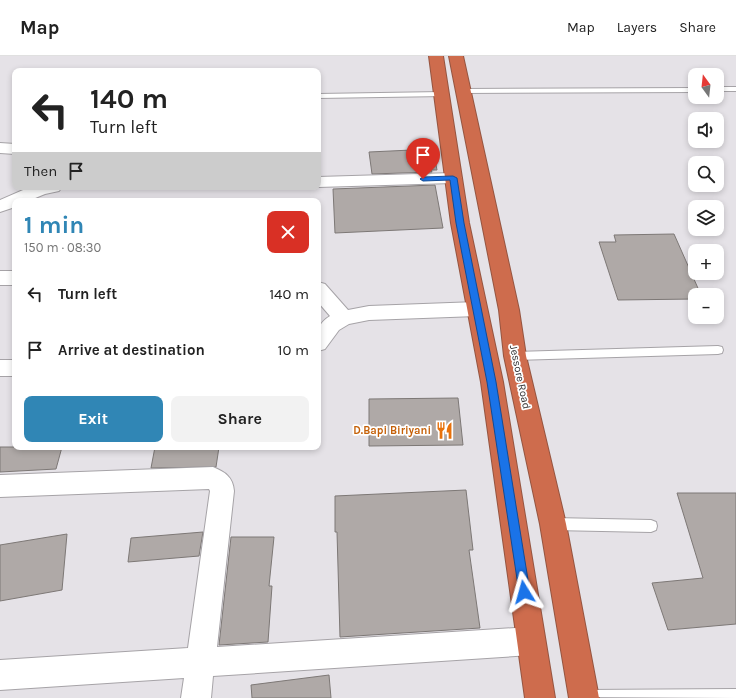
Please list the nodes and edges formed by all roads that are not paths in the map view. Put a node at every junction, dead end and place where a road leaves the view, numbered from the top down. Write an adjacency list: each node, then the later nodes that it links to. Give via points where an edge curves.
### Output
1 (436, 56): 7 (highway)
2 (456, 56): 6 (highway, Jessore Road)
3 (736, 89): 5 (lane)
4 (688, 90): 6 (lane)
5 (724, 90)
6 (463, 91): 24 (highway, Jessore Road, via 509,310)
7 (442, 94): 8 (lane); 11 (highway)
8 (321, 96)
9 (0, 148): 10 (street)
10 (12, 149)
11 (453, 178): 12 (street); 20 (highway)
12 (321, 182)
13 (27, 190): 14 (street)
14 (17, 198)
15 (12, 202): 16 (street)
16 (0, 206)
17 (0, 278): 18 (street)
18 (12, 278)
19 (321, 292): 21 (street)
20 (477, 309): 21 (street, via 369,314); 30 (highway, via 492,382)
21 (344, 318): 22 (street, via 332,325)
22 (321, 338)
23 (718, 350): 24 (lane)
24 (515, 356): 28 (highway, Jessore Road)
25 (0, 368): 26 (street)
26 (12, 368)
27 (0, 486): 31 (street, via 213,478 218,481 222,485 222,491)
28 (553, 524): 29 (lane); 36 (highway, Jessore Road)
29 (652, 526)
30 (531, 641): 31 (street); 35 (highway)
31 (200, 662): 32 (street); 34 (street)
32 (0, 675)
33 (736, 696): 36 (lane)
34 (196, 698)
35 (540, 698)
36 (584, 698)

